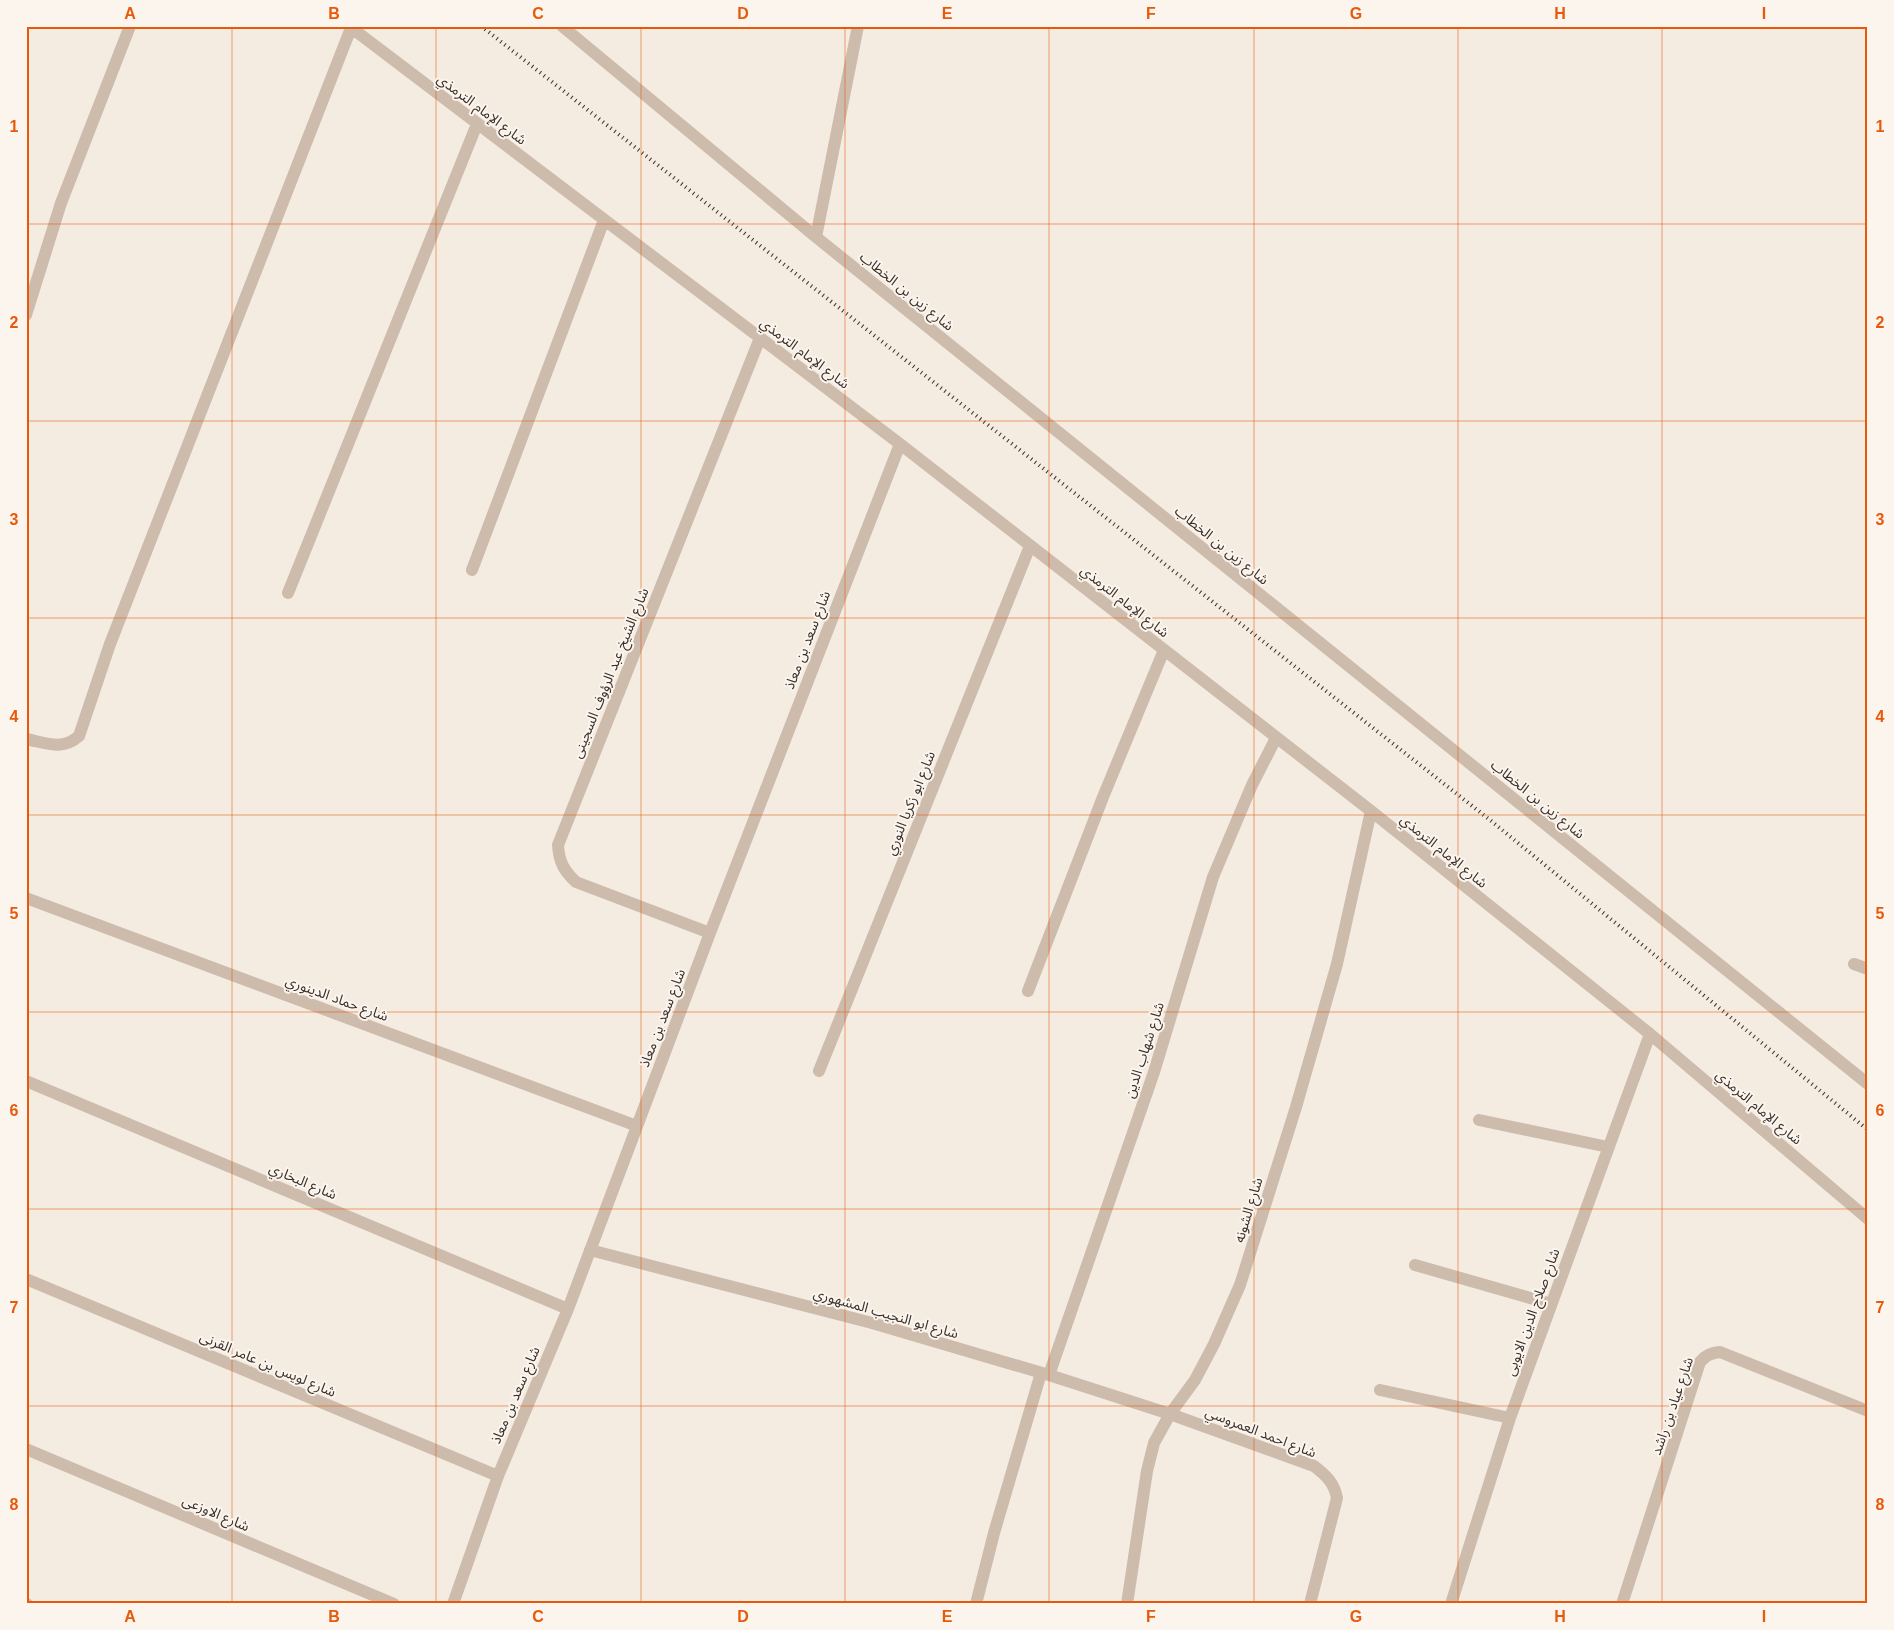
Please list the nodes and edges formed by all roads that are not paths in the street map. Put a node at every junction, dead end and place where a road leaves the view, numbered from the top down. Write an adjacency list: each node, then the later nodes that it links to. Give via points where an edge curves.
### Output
1 (130, 26): 8 (street, via 61,203)
2 (562, 26): 7 (street, شارع زين بن الخطاب)
3 (858, 26): 7 (street)
4 (350, 27): 5 (street, شارع الإمام الترمذي); 16 (street, via 110,644 79,736 71,743 59,746)
5 (477, 124): 6 (street, شارع الإمام الترمذي); 13 (street)
6 (604, 220): 9 (street, شارع الإمام الترمذي); 12 (street)
7 (816, 237): 26 (street, شارع زين بن الخطاب)
8 (26, 315)
9 (760, 338): 10 (street, شارع الإمام الترمذي); 19 (street, شارع الشيخ عبد الرؤوف السجينى, via 558,845 565,872 576,882)
10 (900, 444): 11 (street, شارع الإمام الترمذي); 19 (street, شارع سعد بن معاذ)
11 (1030, 546): 14 (street, شارع الإمام الترمذي); 24 (street, شارع ابو زكريا النوري)
12 (472, 570)
13 (288, 593)
14 (1164, 650): 15 (street, شارع الإمام الترمذي); 22 (street)
15 (1276, 738): 17 (street, شارع الإمام الترمذي); 36 (street, شارع شهاب الدين, via 1213,877 1154,1072)
16 (26, 739)
17 (1371, 811): 23 (street, شارع الإمام الترمذي); 39 (street, شارع الشونه, via 1337,964 1240,1285 1195,1380)
18 (26, 898): 28 (street, شارع حماد الدينوري)
19 (710, 933): 28 (street, شارع سعد بن معاذ)
20 (1854, 964): 21 (street)
21 (1868, 969)
22 (1028, 991)
23 (1650, 1034): 29 (street, شارع صلاح الدين الايوبى); 30 (street, شارع الإمام الترمذي)
24 (818, 1071)
25 (26, 1081): 35 (street, شارع البخاري)
26 (1868, 1084)
27 (1479, 1120): 29 (street)
28 (637, 1126): 31 (street, شارع سعد بن معاذ)
29 (1608, 1148): 34 (street, شارع صلاح الدين الايوبى)
30 (1868, 1219)
31 (590, 1250): 35 (street, شارع سعد بن معاذ); 36 (street, شارع ابو النجيب المشهوري, via 872,1323)
32 (1415, 1265): 34 (street)
33 (26, 1279): 42 (street, شارع لويس بن عامر القرنى)
34 (1551, 1304): 40 (street, شارع صلاح الدين الايوبى)
35 (568, 1308): 42 (street, شارع سعد بن معاذ)
36 (1045, 1374): 39 (street, شارع ابو النجيب المشهوري); 45 (street, شارع شهاب الدين, via 994,1533)
37 (1380, 1390): 40 (street)
38 (1868, 1411): 49 (street, شارع عياد بن راشد, via 1720,1352 1705,1357 1700,1362)
39 (1170, 1414): 46 (street, شارع الشونه, via 1154,1443 1147,1471); 47 (street, شارع احمد العمروسي, via 1314,1466 1328,1477 1337,1498)
40 (1510, 1418): 48 (street, شارع صلاح الدين الايوبى)
41 (26, 1449): 43 (street, شارع الاوزعى)
42 (498, 1476): 44 (street, شارع سعد بن معاذ)
43 (394, 1604)
44 (454, 1604)
45 (976, 1604)
46 (1127, 1604)
47 (1310, 1604)
48 (1451, 1604)
49 (1622, 1604)

